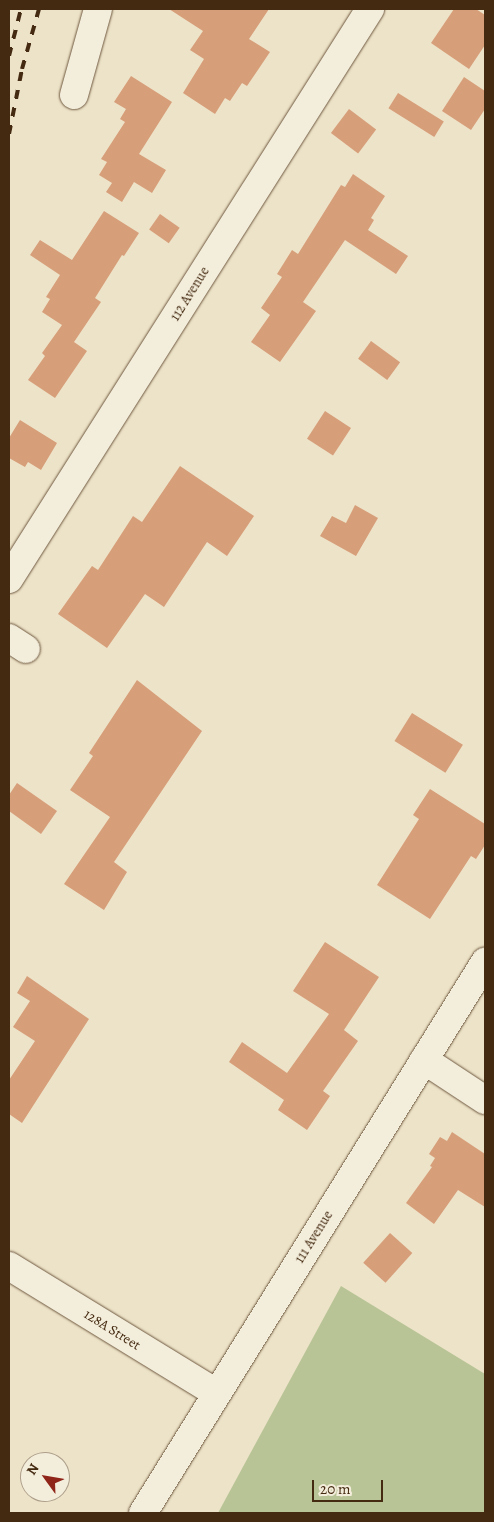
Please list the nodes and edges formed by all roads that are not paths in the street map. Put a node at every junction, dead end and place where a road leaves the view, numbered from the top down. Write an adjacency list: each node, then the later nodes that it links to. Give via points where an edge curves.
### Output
1 (98, 9): 3 (street)
2 (370, 9): 4 (street, 112 Avenue)
3 (74, 95)
4 (9, 579)
5 (485, 962): 6 (street, 111 Avenue)
6 (424, 1060): 7 (street); 9 (street, 111 Avenue)
7 (485, 1100)
8 (9, 1266): 9 (street, 128A Street)
9 (216, 1393): 10 (street, 111 Avenue)
10 (142, 1513)

